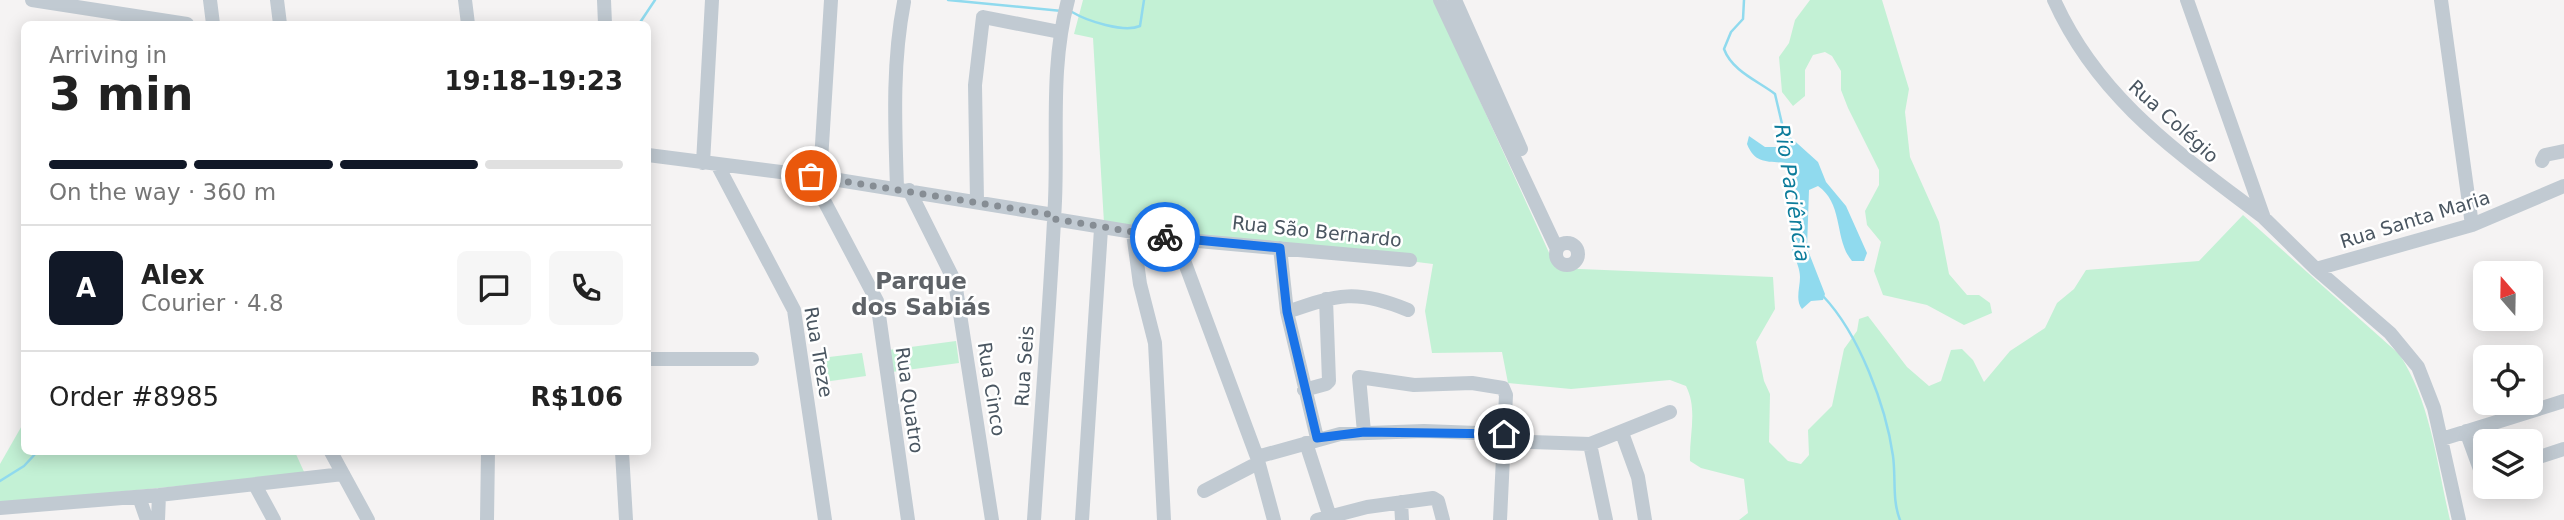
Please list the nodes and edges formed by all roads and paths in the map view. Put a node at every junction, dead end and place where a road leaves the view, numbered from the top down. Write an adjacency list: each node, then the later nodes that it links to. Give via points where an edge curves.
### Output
1 (32, 0): 16 (street)
2 (211, 0): 17 (street)
3 (277, 0): 18 (street)
4 (466, 0): 19 (street)
5 (596, 0): 20 (street)
6 (604, 0): 21 (street)
7 (712, 0): 25 (street)
8 (831, 0): 27 (street)
9 (1440, 0): 10 (street, via 1560,246)
10 (1455, 0)
11 (2054, 0): 32 (street, Rua Colégio, via 2074,40 2121,102)
12 (2187, 0): 32 (street)
13 (2441, 0): 33 (street)
14 (904, 2): 29 (street, via 894,85)
15 (1064, 15): 30 (street, via 983,17 975,85); 31 (street, Rua Seis, via 1054,87)
16 (168, 21)
17 (213, 21)
18 (280, 21)
19 (468, 21)
20 (598, 21)
21 (605, 21)
22 (2564, 150): 24 (street, via 2545,155)
23 (651, 155): 25 (street, Rua São Bernardo)
24 (2542, 161)
25 (702, 163): 26 (street, Rua São Bernardo)
26 (718, 166): 27 (street, Rua São Bernardo); 76 (street, Rua Treze, via 794,310)
27 (815, 176): 29 (street, Rua São Bernardo); 77 (street, Rua Quatro, via 877,301)
28 (2564, 186): 33 (street, Rua Santa Maria)
29 (903, 189): 30 (street, Rua São Bernardo); 78 (street, Rua Cinco, via 955,282)
30 (977, 201): 31 (street, Rua São Bernardo)
31 (1054, 217): 34 (street, Rua São Bernardo); 79 (street, Rua Seis)
32 (2264, 218): 39 (street, Rua Colégio)
33 (2472, 225): 39 (street, Rua Santa Maria)
34 (1101, 229): 35 (street, Rua São Bernardo); 80 (street)
35 (1133, 233): 36 (street, Rua São Bernardo); 81 (street, via 1155,343)
36 (1176, 239): 37 (street, Rua São Bernardo); 61 (street)
37 (1280, 248): 38 (street, Rua São Bernardo); 42 (street)
38 (1410, 260)
39 (2316, 269): 52 (street, Rua Colégio, via 2410,354 2426,384)
40 (1326, 299): 41 (street, via 1370,296); 42 (street); 45 (street, via 1329,381)
41 (1408, 310)
42 (1287, 312): 45 (street)
43 (651, 359): 44 (street)
44 (752, 359)
45 (1304, 390): 53 (street)
46 (2564, 401): 48 (street)
47 (1671, 412): 50 (street)
48 (2466, 431): 52 (street); 56 (street)
49 (1364, 432): 51 (street); 51 (street, via 1359,377 1414,385 1503,388); 53 (street)
50 (1622, 433): 54 (street); 87 (street, via 1638,477)
51 (1504, 437): 54 (street); 85 (street)
52 (2442, 439): 88 (street, Rua Colégio)
53 (1311, 440): 61 (street); 69 (street)
54 (1590, 444): 86 (street)
55 (2564, 449): 60 (street)
56 (2473, 452)
57 (333, 455): 62 (street)
58 (488, 455): 74 (street)
59 (622, 455): 75 (street)
60 (2543, 456)
61 (1258, 460): 64 (street); 82 (street)
62 (343, 474): 63 (street); 73 (street)
63 (255, 485): 65 (street); 72 (street)
64 (1205, 491)
65 (159, 495): 66 (street); 71 (street)
66 (139, 497): 68 (street); 70 (street)
67 (1401, 502): 69 (street); 83 (street); 84 (street, via 1433,498)
68 (8, 511)
69 (1326, 519)
70 (147, 520)
71 (158, 520)
72 (274, 520)
73 (369, 520)
74 (487, 520)
75 (626, 520)
76 (825, 520)
77 (908, 520)
78 (992, 520)
79 (1034, 520)
80 (1082, 520)
81 (1164, 520)
82 (1273, 520)
83 (1402, 520)
84 (1443, 520)
85 (1500, 520)
86 (1606, 520)
87 (1646, 520)
88 (2459, 520)

